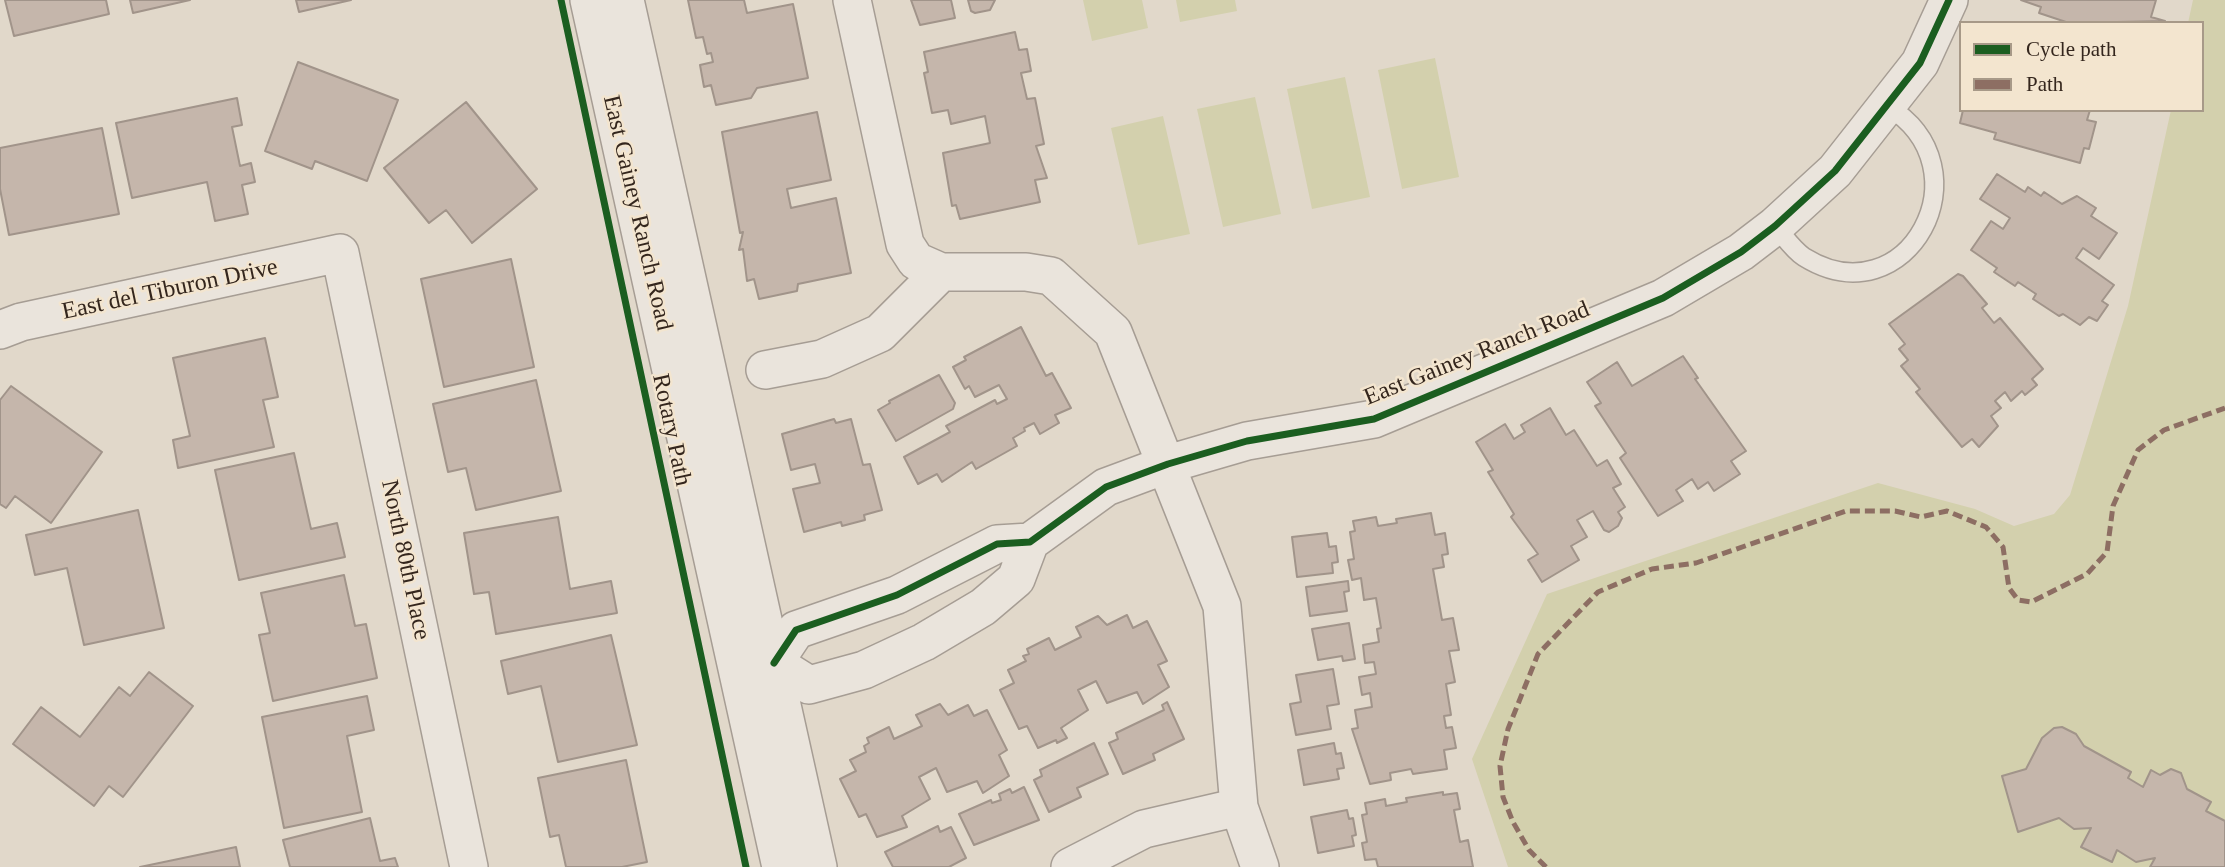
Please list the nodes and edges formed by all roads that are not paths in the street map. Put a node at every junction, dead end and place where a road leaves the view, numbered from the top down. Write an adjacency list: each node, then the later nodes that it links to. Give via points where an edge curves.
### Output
1 (589, 0): 13 (street, East Gainey Ranch Road)
2 (625, 0): 13 (street, East Gainey Ranch Road)
3 (852, 0): 8 (street, via 905,244 916,261)
4 (1949, 0): 5 (street, East Gainey Ranch Road, via 1920,63)
5 (1887, 106): 6 (street, East Gainey Ranch Road, via 1835,171); 6 (lane, via 1917,135 1934,170 1936,186 1923,229 1900,257 1873,270 1827,267 1798,253)
6 (1775, 226): 11 (street, East Gainey Ranch Road, via 1663,298 1374,419 1247,441)
7 (340, 253): 9 (street, East del Tiburon Drive); 15 (street, North 80th Place)
8 (941, 272): 10 (street, via 880,333 822,359); 11 (street, via 1051,276 1114,332)
9 (0, 330)
10 (765, 370)
11 (1168, 464): 12 (street, East Gainey Ranch Road, via 1106,487); 14 (street, via 1222,606)
12 (1030, 542): 13 (street, via 998,544 897,595 796,630); 13 (street, via 1016,579 983,607 864,670 809,685)
13 (757, 667): 16 (street, East Gainey Ranch Road); 17 (street, East Gainey Ranch Road)
14 (1239, 807): 18 (street, via 1144,829); 19 (street)
15 (469, 867)
16 (781, 867)
17 (818, 867)
18 (1070, 867)
19 (1260, 867)

